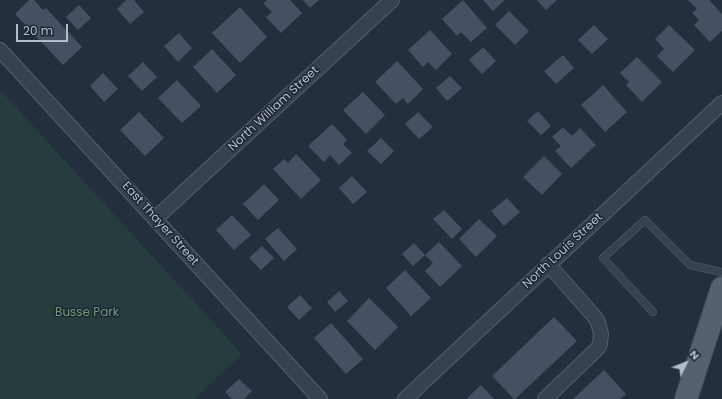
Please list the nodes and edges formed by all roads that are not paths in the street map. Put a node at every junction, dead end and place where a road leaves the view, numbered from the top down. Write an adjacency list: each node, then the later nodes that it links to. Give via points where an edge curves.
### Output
1 (392, 0): 4 (street, North William Street)
2 (0, 50): 4 (street, East Thayer Street)
3 (722, 103): 5 (street, North Louis Street)
4 (156, 218): 10 (street, East Thayer Street)
5 (548, 264): 11 (street, North Louis Street); 12 (street, via 594,316 601,334 598,348)
6 (722, 272): 8 (lane, via 690,265 646,220 603,258)
7 (722, 288): 9 (main road)
8 (653, 312)
9 (718, 317): 13 (main road)
10 (320, 399)
11 (405, 399)
12 (546, 399)
13 (686, 399)

